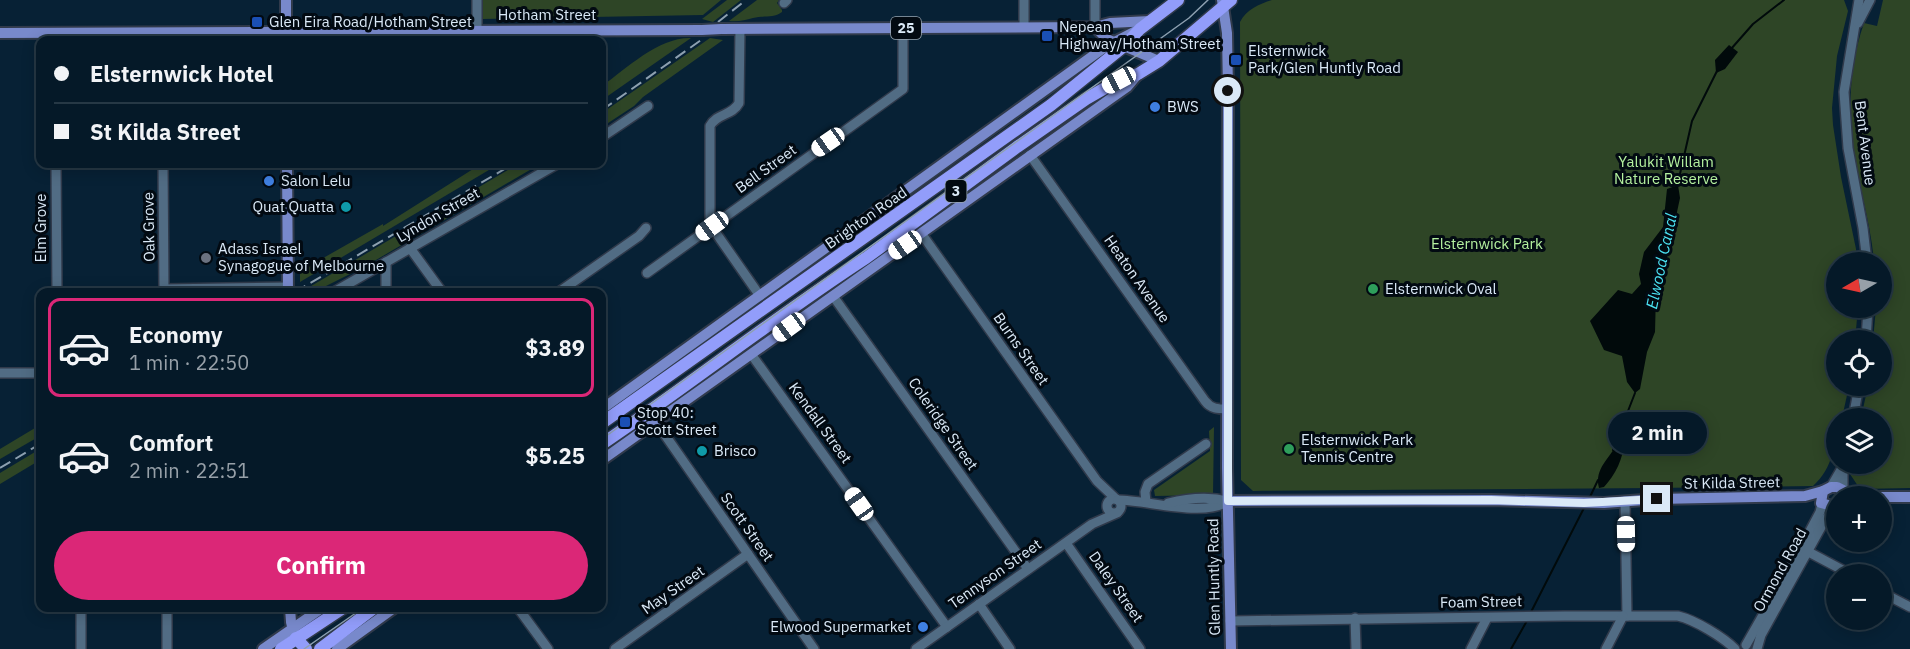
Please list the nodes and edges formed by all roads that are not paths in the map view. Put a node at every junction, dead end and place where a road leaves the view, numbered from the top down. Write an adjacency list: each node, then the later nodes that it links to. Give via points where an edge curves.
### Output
1 (286, 0): 19 (main road)
2 (477, 0): 15 (street)
3 (1024, 0): 10 (street)
4 (1095, 0): 11 (street)
5 (1178, 0): 9 (highway, Brighton Road / 3)
6 (1870, 0): 12 (street, Bent Avenue)
7 (1226, 2): 22 (highway, Brighton Road / 3); 62 (main road, Glen Huntly Road)
8 (1857, 2): 12 (street, Bent Avenue)
9 (1145, 25): 11 (main road, Hotham Street / 25, via 1110,23); 21 (highway, Brighton Road / 3)
10 (1024, 27): 11 (main road, Hotham Street / 25); 13 (main road, Hotham Street / 25)
11 (1095, 27): 21 (main road)
12 (1855, 27): 40 (street, Bent Avenue, via 1844,92 1848,148)
13 (903, 28): 14 (main road, Hotham Street / 25); 36 (street, Bell Street, via 903,89)
14 (740, 29): 15 (main road, Hotham Street / 25, bridge); 36 (street, via 739,103 710,126)
15 (477, 31): 20 (main road, Hotham Street / 25)
16 (0, 33): 17 (main road, Hotham Street / 25)
17 (41, 36)
18 (162, 36): 19 (main road, Hotham Street / 25)
19 (286, 36): 20 (main road, Hotham Street / 25)
20 (455, 36)
21 (1119, 44): 22 (main road); 31 (highway, Brighton Road / 3, via 1064,94); 34 (main road, Brighton Road)
22 (1159, 61): 23 (highway, Brighton Road / 3)
23 (1138, 74): 26 (main road, Brighton Road, via 1124,89); 32 (highway, Brighton Road / 3, via 1086,99)
24 (648, 106): 25 (street)
25 (606, 134)
26 (1030, 155): 33 (main road, Brighton Road); 62 (street, Heaton Avenue, via 1205,401 1212,407)
27 (56, 168): 43 (street, Elm Grove)
28 (163, 168): 44 (street, Oak Grove)
29 (287, 168): 45 (main road)
30 (550, 168): 39 (street, Lyndon Street)
31 (946, 179): 32 (highway); 35 (highway, Brighton Road / 3)
32 (955, 192): 33 (main road); 53 (highway, Brighton Road / 3)
33 (945, 216): 38 (main road, Brighton Road)
34 (861, 224): 35 (main road); 50 (main road, Brighton Road)
35 (883, 224): 55 (highway, Brighton Road / 3)
36 (712, 226): 42 (street, Bell Street); 50 (street)
37 (646, 228): 49 (street)
38 (921, 233): 51 (main road, Brighton Road); 69 (street, Burns Street)
39 (410, 248): 41 (street, Lyndon Street); 48 (street)
40 (1866, 252)
41 (386, 262): 46 (street, Lyndon Street); 47 (street)
42 (647, 273)
43 (57, 288)
44 (164, 288)
45 (288, 288)
46 (341, 288)
47 (386, 288)
48 (439, 288)
49 (565, 288)
50 (760, 296): 54 (main road, Brighton Road)
51 (833, 296): 52 (main road, Brighton Road); 84 (street, Coleridge Street)
52 (808, 313): 53 (main road); 56 (main road, Brighton Road)
53 (780, 317): 57 (highway, Brighton Road / 3)
54 (713, 329): 55 (main road); 61 (main road, Brighton Road)
55 (703, 352): 57 (highway); 63 (highway, Brighton Road / 3)
56 (751, 354): 60 (main road, Brighton Road); 100 (street, Kendall Street)
57 (712, 365): 60 (main road); 65 (highway, Brighton Road / 3)
58 (0, 373): 59 (street)
59 (36, 373)
60 (695, 394): 64 (main road, Brighton Road)
61 (606, 406)
62 (1227, 409): 73 (main road, Glen Huntly Road)
63 (606, 420)
64 (656, 422): 67 (main road, Brighton Road); 82 (street, Scott Street)
65 (606, 441)
66 (1206, 444): 75 (street, via 1149,483)
67 (606, 457)
68 (1837, 474): 70 (street)
69 (1097, 481): 76 (street, Burns Street); 77 (street, Burns Street)
70 (1824, 496): 74 (main road, St Kilda Street); 81 (street, Ormond Road)
71 (1892, 497): 72 (main road)
72 (1910, 497)
73 (1228, 501): 74 (main road, St Kilda Street); 75 (street, St Kilda Street, via 1216,507); 99 (main road, Glen Huntly Road)
74 (1625, 501): 96 (street)
75 (1146, 502): 76 (street, Tennyson Street, via 1135,500)
76 (1118, 505): 77 (street, Tennyson Street, via 1110,500); 79 (street, Tennyson Street)
77 (1107, 506): 79 (street, Tennyson Street)
78 (1826, 519): 81 (street, Ormond Road)
79 (1092, 524): 80 (street, Tennyson Street)
80 (1066, 543): 84 (street, Tennyson Street); 116 (street, Daley Street)
81 (1804, 550): 83 (street); 104 (street, Ormond Road)
82 (748, 554): 103 (street, May Street); 113 (street, Scott Street)
83 (1831, 564)
84 (1028, 569): 86 (street, Tennyson Street)
85 (1892, 598): 87 (street)
86 (979, 604): 100 (street, Tennyson Street); 115 (street)
87 (1910, 607)
88 (81, 612): 105 (street)
89 (167, 612): 106 (street)
90 (291, 612): 101 (main road)
91 (319, 612): 101 (main road)
92 (337, 612): 101 (highway)
93 (369, 612): 110 (highway)
94 (388, 612): 111 (main road)
95 (521, 612): 112 (street)
96 (1625, 616): 98 (street, Foam Street); 102 (street, Foam Street, via 1680,616); 120 (street)
97 (1355, 618): 98 (street, Foam Street); 99 (street, Foam Street); 118 (street)
98 (1487, 618): 119 (street)
99 (1230, 621): 117 (main road, Glen Huntly Road)
100 (947, 627): 114 (street, Tennyson Street, via 934,643)
101 (297, 639): 107 (main road); 108 (highway); 109 (highway)
102 (1727, 641): 104 (street, Foam Street); 121 (street, Foam Street)
103 (618, 648)
104 (1749, 648)
105 (81, 649)
106 (167, 649)
107 (263, 649)
108 (281, 649)
109 (306, 649)
110 (320, 649)
111 (337, 649)
112 (548, 649)
113 (814, 649)
114 (916, 649)
115 (1010, 649)
116 (1140, 649)
117 (1230, 649)
118 (1356, 649)
119 (1471, 649)
120 (1606, 649)
121 (1735, 649)

